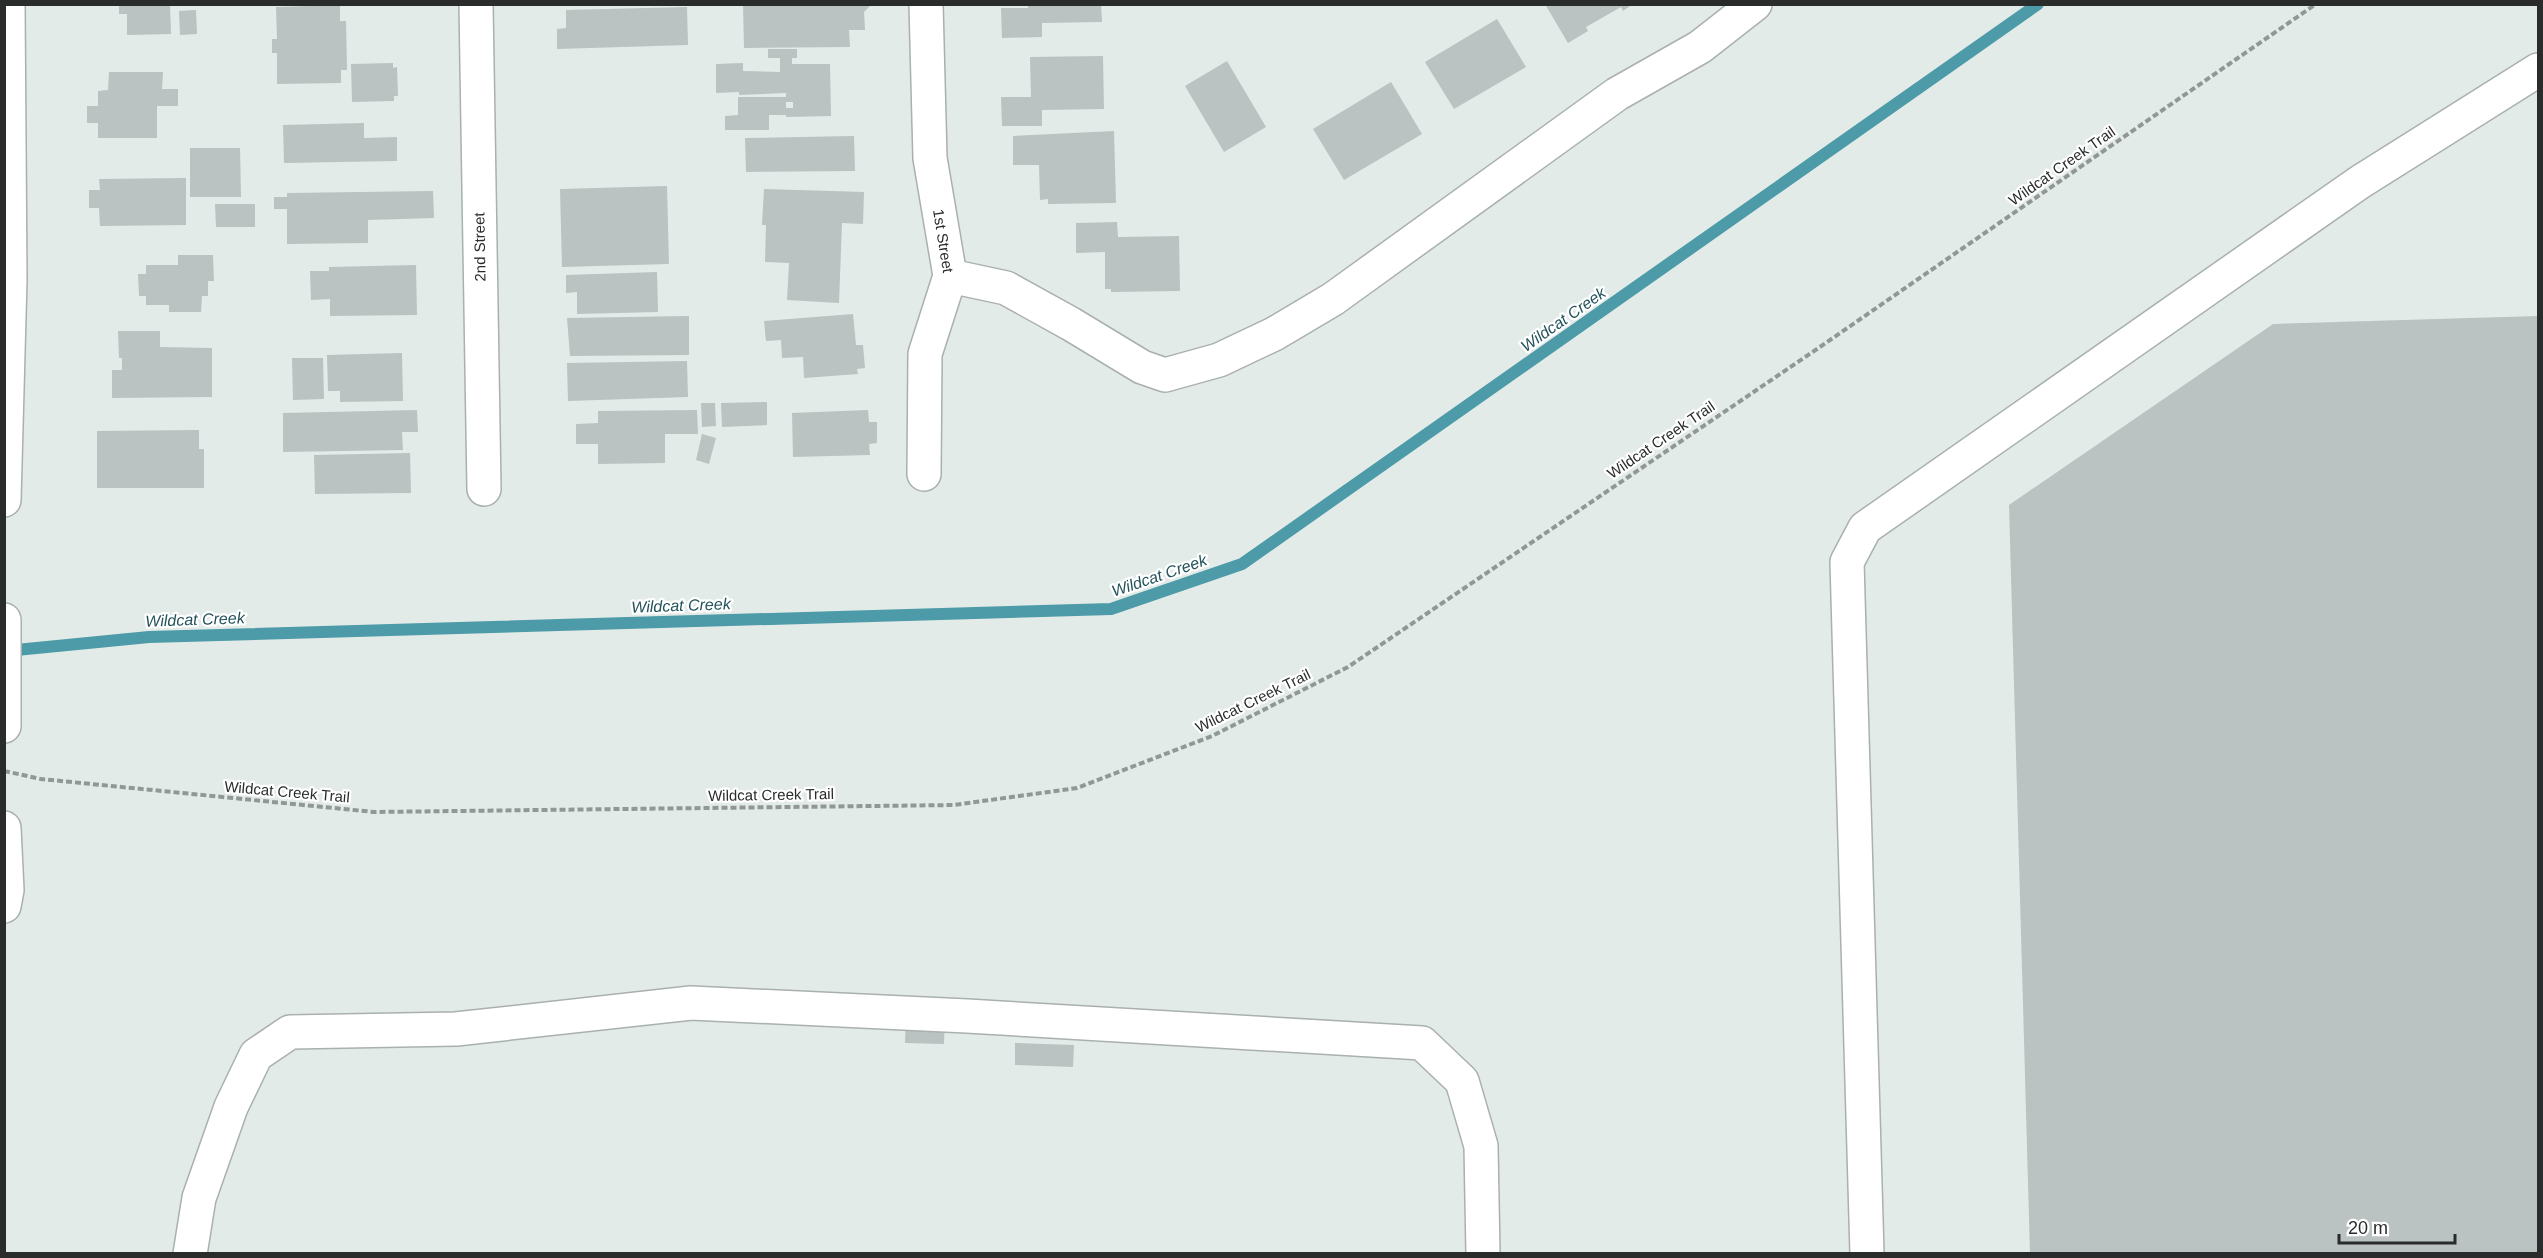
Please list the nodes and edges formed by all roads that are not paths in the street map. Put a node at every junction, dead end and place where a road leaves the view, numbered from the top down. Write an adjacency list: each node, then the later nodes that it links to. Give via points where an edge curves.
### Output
1 (8, 4): 9 (street, via 10,279)
2 (476, 4): 8 (street, 2nd Street)
3 (926, 4): 6 (street, 1st Street, via 930,158)
4 (1755, 4): 6 (street, via 1700,46 1617,94 1333,299 1274,334 1219,360 1165,375 1142,367 1006,288)
5 (2538, 70): 17 (street, via 2360,182 1865,528 1847,562)
6 (950, 276): 7 (street, 1st Street, via 925,354)
7 (924, 474)
8 (484, 489)
9 (4, 500)
10 (4, 620): 11 (street)
11 (5, 710): 12 (street)
12 (4, 726)
13 (4, 828): 14 (street)
14 (4, 906)
15 (190, 1254): 16 (street, via 199,1198 231,1107 256,1055 290,1032 456,1029 691,1003 1422,1043 1462,1081 1481,1146)
16 (1483, 1254)
17 (1867, 1254)

